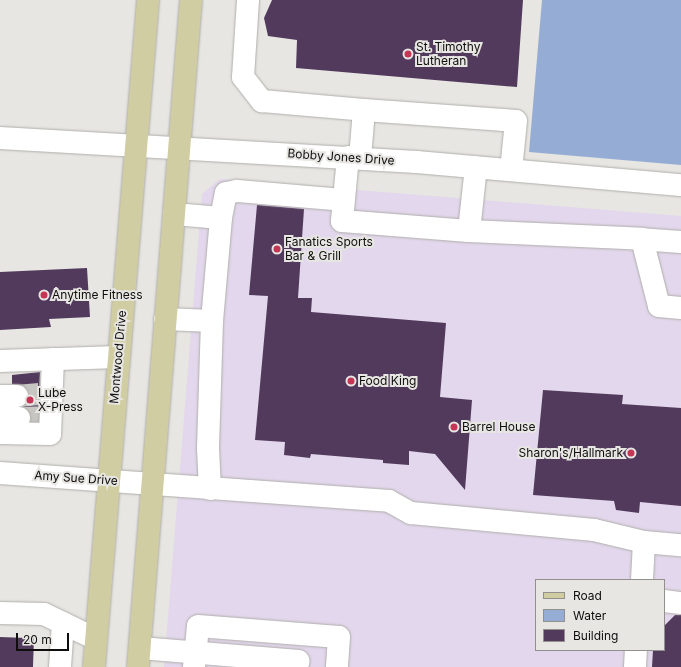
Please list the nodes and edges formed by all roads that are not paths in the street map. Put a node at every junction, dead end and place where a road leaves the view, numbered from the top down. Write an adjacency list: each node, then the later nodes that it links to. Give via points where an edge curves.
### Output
1 (148, 0): 6 (main road, Montwood Drive)
2 (191, 0): 7 (main road)
3 (248, 0): 4 (street, via 243,77 262,101)
4 (364, 110): 8 (street); 10 (street, via 516,120)
5 (0, 138): 6 (street, Bobby Jones Drive)
6 (136, 145): 7 (street, Bobby Jones Drive); 21 (main road, Montwood Drive)
7 (179, 147): 8 (street, Bobby Jones Drive); 13 (main road)
8 (354, 158): 9 (street, Bobby Jones Drive); 12 (street)
9 (476, 167): 10 (street, Bobby Jones Drive); 15 (street)
10 (511, 170): 11 (street, Bobby Jones Drive)
11 (681, 185)
12 (344, 200): 14 (street, via 237,191 226,193); 15 (street, via 342,221)
13 (174, 214): 14 (street); 19 (main road)
14 (221, 218): 20 (street)
15 (469, 231): 16 (street)
16 (642, 239): 17 (street); 18 (street, via 659,306)
17 (681, 242)
18 (681, 308)
19 (165, 319): 20 (street); 27 (main road)
20 (212, 321): 28 (street, via 208,448)
21 (118, 357): 22 (street); 26 (main road, Montwood Drive)
22 (53, 359): 23 (street); 24 (street, via 47,405 50,434)
23 (0, 361)
24 (0, 434)
25 (0, 473): 26 (street, Amy Sue Drive)
26 (108, 479): 27 (street, Amy Sue Drive); 38 (main road, Montwood Drive)
27 (152, 484): 28 (street, Amy Sue Drive); 41 (main road)
28 (210, 489): 29 (street, Amy Sue Drive, via 389,502 411,513 594,530)
29 (644, 542): 30 (street, Amy Sue Drive); 31 (street)
30 (681, 546)
31 (642, 579)
32 (665, 601): 33 (street)
33 (681, 603)
34 (0, 613): 35 (street, via 44,614)
35 (63, 623): 38 (street); 44 (street)
36 (246, 630): 37 (street); 40 (street); 42 (street, via 198,626)
37 (289, 633): 43 (street); 46 (street, via 339,637)
38 (96, 639): 45 (main road, Montwood Drive)
39 (636, 651): 47 (street)
40 (244, 656): 42 (street); 43 (street)
41 (139, 657): 42 (street)
42 (195, 660)
43 (284, 663)
44 (60, 667)
45 (94, 667)
46 (337, 667)
47 (635, 667)

